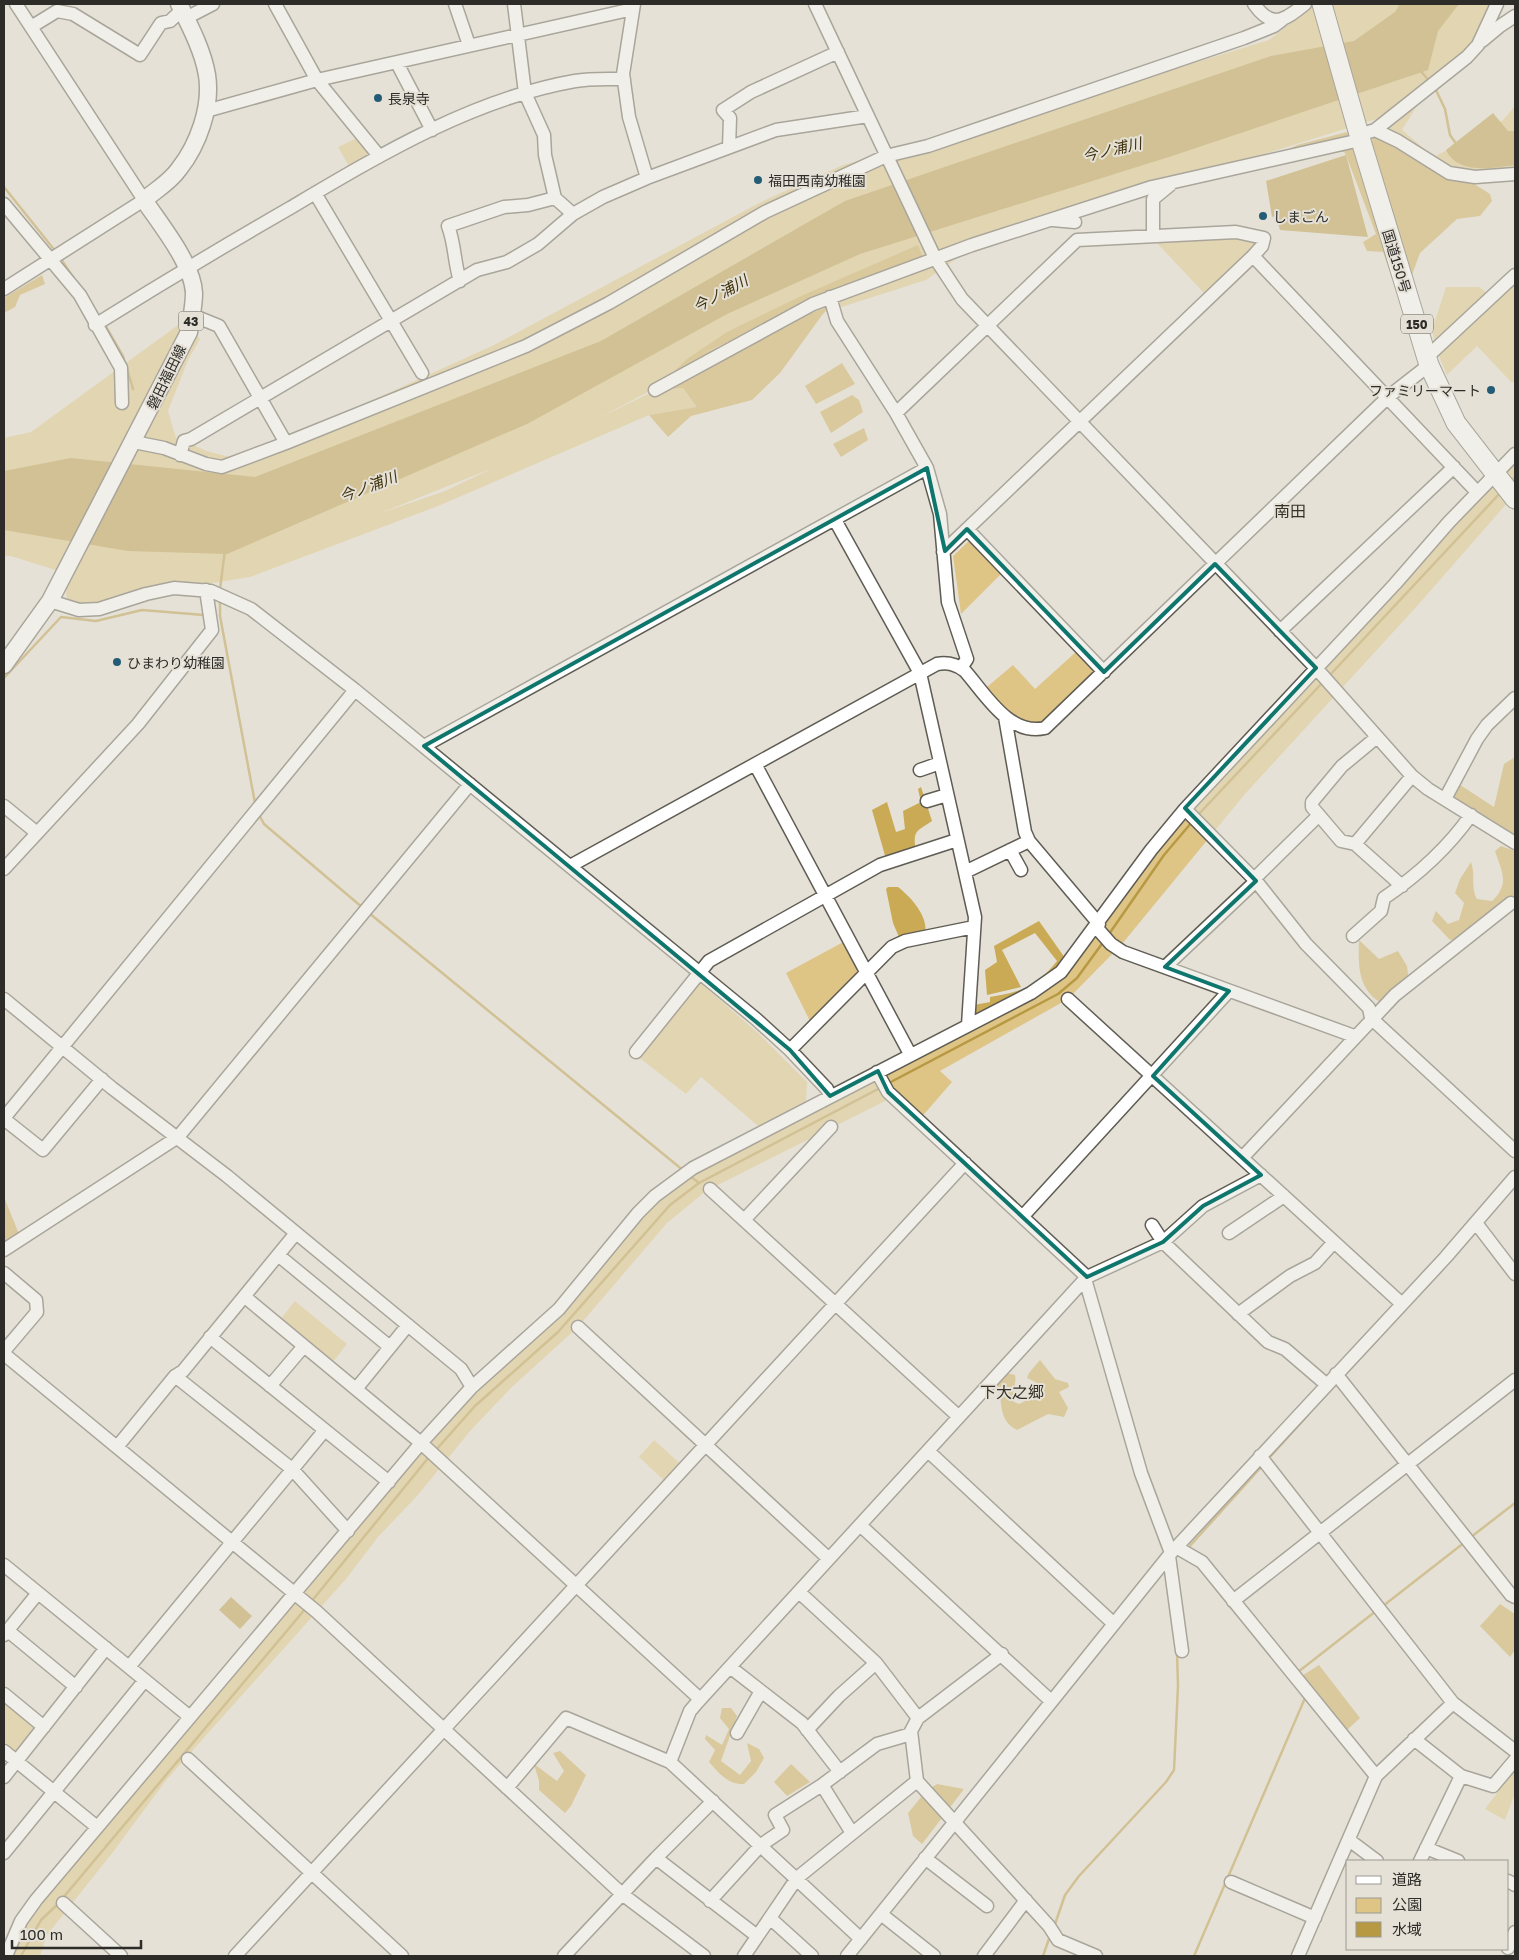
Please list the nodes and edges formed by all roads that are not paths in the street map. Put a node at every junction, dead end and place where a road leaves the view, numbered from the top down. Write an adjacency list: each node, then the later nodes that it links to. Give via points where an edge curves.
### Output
1 (16, 4): 14 (street)
2 (213, 4): 11 (street)
3 (275, 4): 21 (street)
4 (455, 4): 17 (street)
5 (514, 4): 15 (street)
6 (815, 4): 18 (street)
7 (1254, 4): 13 (street, via 1270,20)
8 (1316, 4): 13 (street); 26 (highway, 国道150号 / 150)
9 (1497, 4): 16 (street)
10 (633, 6): 15 (street, via 572,24); 20 (street)
11 (182, 11): 14 (street, via 170,21 161,23 140,55 74,14 56,11); 23 (main road, via 208,76)
12 (1515, 16): 16 (street)
13 (1282, 20): 29 (street, via 1244,38)
14 (31, 27): 35 (street)
15 (516, 34): 17 (street); 22 (street)
16 (1478, 45): 26 (street, via 1442,79)
17 (469, 46): 19 (street)
18 (838, 52): 24 (street); 27 (street, via 750,92 723,110 730,118)
19 (397, 63): 21 (street); 25 (street)
20 (624, 79): 22 (street, via 576,81); 31 (street, via 629,117)
21 (317, 80): 23 (street); 28 (street)
22 (525, 93): 25 (street); 34 (street, via 544,135 544,155)
23 (206, 111): 35 (main road, via 179,169)
24 (868, 116): 27 (street, via 776,130); 29 (street)
25 (432, 130): 28 (street)
26 (1363, 134): 30 (street, via 1398,141 1449,173 1475,177); 32 (street); 53 (highway, 国道150号 / 150)
27 (729, 147): 31 (street)
28 (379, 156): 33 (street)
29 (887, 158): 42 (street); 62 (street, via 765,212 609,304 526,346)
30 (1515, 174)
31 (647, 178): 37 (street)
32 (1174, 182): 38 (street); 40 (street, via 1153,200)
33 (315, 193): 44 (street); 50 (street)
34 (555, 198): 37 (street); 46 (street, via 504,207 448,226)
35 (144, 200): 43 (street); 44 (main road, 磐田福田線 / 43)
36 (4, 204): 43 (street)
37 (573, 214): 46 (street, via 538,244 507,262 477,270)
38 (1049, 219): 39 (street); 42 (street)
39 (1075, 222)
40 (1153, 236): 41 (street, via 1236,232 1264,238); 52 (street, via 1077,240)
41 (1253, 256): 56 (street); 60 (street)
42 (936, 259): 48 (street); 52 (street, via 962,299)
43 (50, 261): 47 (street); 51 (street, via 80,295)
44 (186, 268): 49 (main road, 磐田福田線 / 43, via 194,291); 51 (street)
45 (1515, 275): 53 (street)
46 (460, 280): 50 (street)
47 (4, 289)
48 (830, 297): 55 (street); 59 (street, via 837,321)
49 (192, 315): 57 (street, via 219,326); 61 (main road, 磐田福田線 / 43, via 188,332)
50 (391, 321): 54 (street); 57 (street)
51 (95, 325): 58 (street, via 121,368)
52 (987, 327): 59 (street); 60 (street)
53 (1428, 361): 56 (street); 67 (highway, 国道150号 / 150, via 1456,423)
54 (422, 373)
55 (654, 390)
56 (1388, 397): 65 (street); 73 (street)
57 (260, 398): 62 (street); 64 (street, via 184,441)
58 (122, 403)
59 (896, 413): 66 (street)
60 (1080, 423): 71 (street); 73 (street)
61 (134, 442): 64 (street); 75 (main road, 磐田福田線 / 43, via 74,550)
62 (286, 443): 64 (street, via 222,467)
63 (1515, 454): 67 (street)
64 (180, 455)
65 (1454, 467): 68 (street); 76 (street)
66 (927, 468): 70 (street); 72 (street, via 940,514)
67 (1495, 475): 68 (street); 69 (highway, 国道150号 / 150)
68 (1477, 492): 79 (street)
69 (1515, 499)
70 (835, 520): 81 (street); 86 (street)
71 (967, 529): 72 (street); 80 (street)
72 (943, 552): 78 (street, via 948,602 967,659)
73 (1215, 564): 76 (street); 80 (street)
74 (206, 590): 75 (street, via 174,588 99,609 79,610); 82 (street, via 251,609); 99 (street, via 212,630 138,724)
75 (50, 601): 77 (main road, 磐田福田線 / 43)
76 (1280, 631): 79 (street)
77 (4, 665)
78 (960, 668): 81 (street, via 945,662); 84 (street)
79 (1316, 668): 85 (street); 96 (street)
80 (1104, 672): 84 (street, via 1045,728 1026,729)
81 (920, 673): 87 (street); 88 (street)
82 (355, 690): 86 (street); 125 (street)
83 (1515, 698): 93 (street, via 1486,725)
84 (1006, 716): 101 (street)
85 (1377, 737): 90 (street); 97 (street, via 1342,766 1312,802)
86 (424, 746): 91 (street)
87 (940, 763): 89 (street); 92 (street)
88 (755, 764): 105 (street); 111 (street)
89 (920, 770)
90 (1412, 776): 93 (street); 103 (street)
91 (470, 784): 105 (street); 135 (street)
92 (947, 795): 94 (street); 100 (street)
93 (1445, 799): 98 (street)
94 (927, 801)
95 (4, 806): 99 (street)
96 (1187, 811): 109 (street); 113 (street, via 1151,850)
97 (1319, 815): 103 (street, via 1341,841); 109 (street)
98 (1471, 815): 102 (street); 110 (street, via 1452,841)
99 (37, 833): 106 (street)
100 (957, 840): 108 (street); 111 (street, via 880,865)
101 (1029, 841): 104 (street); 113 (street)
102 (1515, 843)
103 (1355, 844): 110 (street)
104 (1009, 845): 107 (street); 108 (street)
105 (570, 866): 117 (street)
106 (4, 869)
107 (1021, 870)
108 (965, 872): 114 (street, via 975,917)
109 (1255, 880): 116 (street); 122 (street, via 1306,944 1369,1008)
110 (1402, 886): 115 (street, via 1384,898 1381,911)
111 (825, 895): 117 (street, via 709,960); 118 (street)
112 (1514, 901): 122 (street, via 1395,995)
113 (1098, 925): 116 (street, via 1111,944 1123,952); 123 (street, via 1061,972 1031,993)
114 (974, 927): 118 (street, via 905,941 883,955); 123 (street)
115 (1353, 936)
116 (1164, 967): 119 (street)
117 (700, 972): 126 (street); 127 (street)
118 (867, 973): 126 (street); 128 (street)
119 (1229, 991): 124 (street); 130 (street)
120 (4, 999): 125 (street)
121 (1068, 999): 130 (street)
122 (1371, 1018): 124 (street); 136 (street)
123 (968, 1025): 128 (street)
124 (1354, 1036): 137 (street)
125 (62, 1046): 131 (street); 133 (street)
126 (790, 1050): 132 (street)
127 (636, 1052)
128 (910, 1054): 129 (street)
129 (879, 1074): 132 (street); 138 (street, via 888,1092)
130 (1153, 1076): 137 (street); 143 (street)
131 (102, 1079): 133 (street, via 43,1150); 135 (street)
132 (830, 1096): 171 (street, via 693,1168 669,1185 638,1213 552,1316)
133 (4, 1117)
134 (831, 1127): 144 (street)
135 (178, 1137): 148 (street); 151 (street)
136 (1515, 1151)
137 (1242, 1158): 139 (street)
138 (965, 1163): 143 (street); 157 (street)
139 (1260, 1175): 142 (street); 149 (street, via 1203,1206)
140 (1515, 1177): 145 (street)
141 (710, 1189): 144 (street)
142 (1284, 1196): 147 (street); 150 (street)
143 (1023, 1216): 155 (street)
144 (744, 1220): 157 (street)
145 (1476, 1223): 154 (street); 158 (street)
146 (1152, 1225): 149 (street)
147 (1229, 1233)
148 (296, 1234): 152 (street); 160 (street)
149 (1163, 1242): 155 (street); 159 (street)
150 (1334, 1242): 158 (street); 159 (street, via 1315,1262)
151 (4, 1250)
152 (278, 1256): 156 (street); 164 (street)
153 (4, 1274): 165 (street, via 36,1300 37,1312)
154 (1515, 1274)
155 (1086, 1278): 173 (street); 187 (street, via 1142,1473)
156 (245, 1297): 162 (street); 163 (street)
157 (836, 1303): 173 (street); 175 (street)
158 (1402, 1304): 166 (street)
159 (1238, 1314): 169 (street, via 1268,1342 1285,1349)
160 (408, 1325): 164 (street); 171 (street, via 461,1369)
161 (578, 1327): 175 (street)
162 (210, 1337): 167 (street, via 183,1371); 170 (street)
163 (304, 1346): 170 (street); 172 (street)
164 (390, 1347): 172 (street)
165 (4, 1352): 177 (street)
166 (1336, 1374): 169 (street); 180 (street)
167 (175, 1376): 177 (street); 181 (street)
168 (1515, 1380): 180 (street)
169 (1327, 1385): 179 (street)
170 (270, 1386): 174 (street)
171 (472, 1387): 176 (street)
172 (356, 1389): 176 (street)
173 (959, 1417): 178 (street)
174 (324, 1431): 181 (street); 182 (street)
175 (706, 1444): 188 (street); 190 (street)
176 (423, 1445): 182 (street); 190 (street)
177 (118, 1447): 186 (street)
178 (928, 1451): 183 (street); 196 (street)
179 (1260, 1456): 185 (street); 187 (street)
180 (1408, 1464): 185 (street); 194 (street)
181 (292, 1469): 184 (street); 186 (street)
182 (389, 1482): 184 (street)
183 (860, 1525): 188 (street); 200 (street)
184 (348, 1531): 193 (street)
185 (1319, 1532): 195 (street); 210 (street)
186 (231, 1542): 193 (street); 202 (street)
187 (1172, 1552): 195 (street, via 1202,1562); 196 (street); 199 (street)
188 (830, 1559): 191 (street)
189 (4, 1565): 192 (street)
190 (577, 1585): 208 (street); 214 (street)
191 (799, 1592): 201 (street); 203 (street)
192 (38, 1593): 197 (street); 198 (street)
193 (295, 1595): 211 (street); 214 (street)
194 (1515, 1597)
195 (1233, 1601): 226 (street)
196 (1114, 1624): 209 (street)
197 (6, 1633): 205 (street)
198 (106, 1648): 202 (street); 205 (street)
199 (1182, 1651)
200 (1002, 1654): 209 (street); 212 (street)
201 (876, 1663): 212 (street); 215 (street)
202 (129, 1667): 204 (street)
203 (730, 1667): 206 (street); 208 (street)
204 (145, 1680): 211 (street); 232 (street)
205 (76, 1687): 213 (street)
206 (761, 1691): 215 (street); 216 (street)
207 (4, 1694): 213 (street)
208 (700, 1699): 224 (street, via 690,1711)
209 (1051, 1701): 234 (street)
210 (1453, 1703): 218 (street); 220 (street)
211 (190, 1717): 235 (street)
212 (918, 1718): 217 (street)
213 (44, 1727): 223 (street)
214 (444, 1729): 231 (street); 246 (street)
215 (807, 1730): 225 (street)
216 (737, 1733)
217 (911, 1734): 225 (street, via 877,1744); 229 (street)
218 (1414, 1739): 226 (street); 227 (street)
219 (4, 1751): 223 (street)
220 (1515, 1751)
221 (188, 1759): 246 (street)
222 (1515, 1760): 227 (street, via 1493,1786)
223 (17, 1762): 228 (street); 232 (street)
224 (670, 1762): 231 (street, via 566,1718); 233 (street)
225 (840, 1772): 230 (street)
226 (1376, 1776): 237 (street)
227 (1461, 1776): 239 (street)
228 (4, 1777)
229 (917, 1781): 234 (street); 236 (street)
230 (822, 1785): 236 (street); 238 (street, via 775,1815 783,1830)
231 (507, 1788): 249 (street)
232 (54, 1792): 235 (street); 240 (street)
233 (713, 1801): 238 (street); 241 (street)
234 (954, 1822): 242 (street); 250 (street)
235 (97, 1827): 259 (street, via 36,1900)
236 (852, 1834): 247 (street)
237 (1349, 1840): 243 (street); 256 (street)
238 (761, 1845): 247 (street); 251 (street)
239 (1426, 1848): 244 (street); 245 (street)
240 (4, 1853)
241 (656, 1858): 249 (street); 251 (street)
242 (926, 1858): 253 (street); 254 (street)
243 (1376, 1860)
244 (1420, 1860)
245 (1456, 1860)
246 (311, 1873): 261 (street); 262 (street)
247 (797, 1878): 255 (street); 258 (street)
248 (1231, 1882): 256 (street)
249 (622, 1894): 263 (street); 264 (street)
250 (1026, 1900): 269 (street); 270 (street, via 1058,1940)
251 (710, 1901): 257 (street)
252 (63, 1903): 260 (street)
253 (987, 1906)
254 (881, 1914): 258 (street); 268 (street)
255 (770, 1918): 257 (street); 266 (street)
256 (1315, 1918): 271 (street)
257 (758, 1936): 265 (street)
258 (861, 1939): 267 (street)
259 (6, 1948)
260 (121, 1956)
261 (235, 1956)
262 (402, 1956)
263 (564, 1956)
264 (704, 1956)
265 (744, 1956)
266 (812, 1956)
267 (847, 1956)
268 (934, 1956)
269 (984, 1956)
270 (1096, 1956)
271 (1298, 1956)

